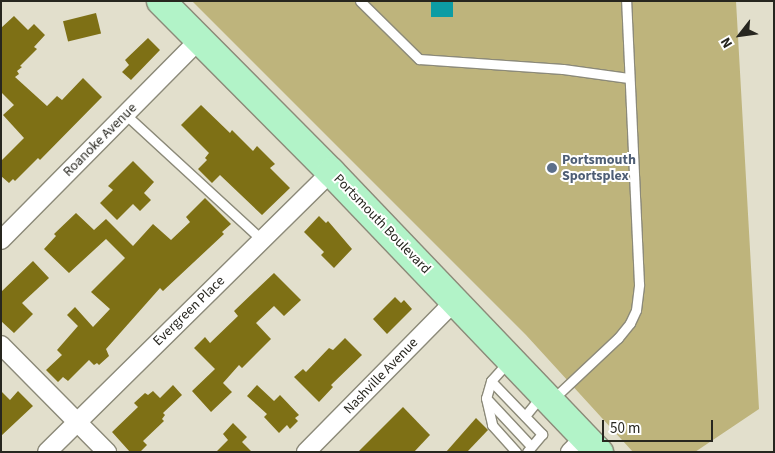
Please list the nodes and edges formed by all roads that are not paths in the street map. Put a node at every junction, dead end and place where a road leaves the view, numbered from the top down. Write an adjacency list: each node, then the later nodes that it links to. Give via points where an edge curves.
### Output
1 (360, 1): 5 (lane, via 419,59 564,69)
2 (626, 1): 5 (lane)
3 (162, 2): 4 (main road, Portsmouth Boulevard)
4 (199, 40): 6 (street, Roanoke Avenue); 7 (main road, Portsmouth Boulevard)
5 (628, 78): 14 (lane, via 639,284 636,310 618,338)
6 (125, 114): 8 (street, Roanoke Avenue); 9 (lane)
7 (331, 172): 9 (street, Evergreen Place); 10 (main road, Portsmouth Boulevard)
8 (1, 240)
9 (262, 240): 17 (street, Evergreen Place)
10 (455, 301): 12 (main road, Portsmouth Boulevard); 22 (street, Nashville Avenue)
11 (1, 345): 17 (street)
12 (511, 359): 13 (lane); 14 (main road, Portsmouth Boulevard)
13 (491, 381): 15 (lane); 16 (lane)
14 (548, 397): 16 (lane); 18 (main road, Portsmouth Boulevard)
15 (486, 398): 19 (lane); 23 (lane, via 492,424)
16 (525, 416): 19 (lane, via 542,434)
17 (77, 421): 20 (street, Evergreen Place); 21 (street)
18 (585, 447)
19 (529, 449)
20 (46, 452)
21 (107, 452)
22 (306, 452)
23 (516, 452)

